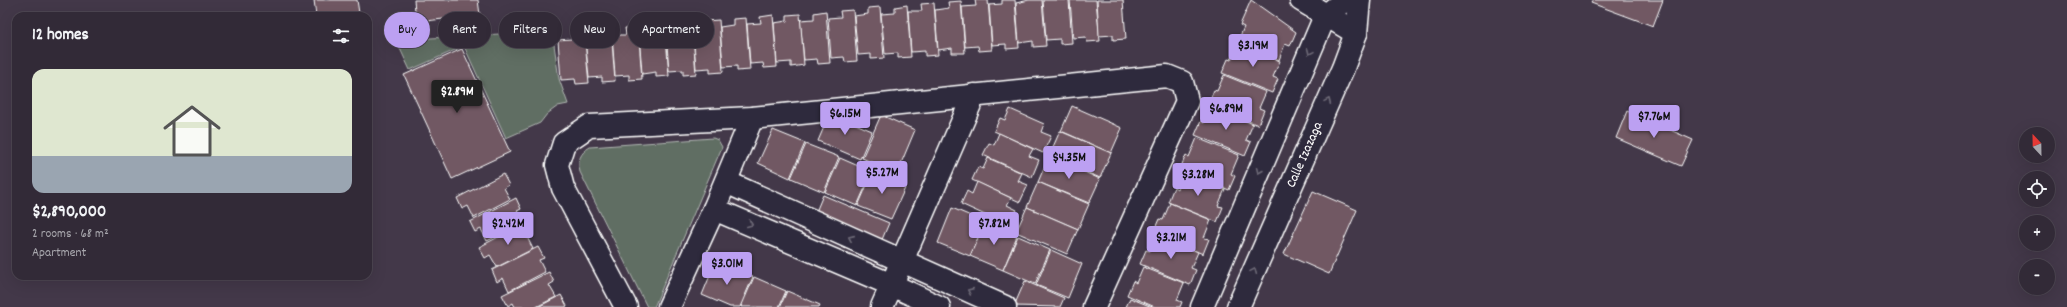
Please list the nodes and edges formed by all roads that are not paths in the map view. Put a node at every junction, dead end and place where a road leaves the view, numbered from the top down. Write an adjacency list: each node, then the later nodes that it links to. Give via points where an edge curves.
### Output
1 (1301, 0): 4 (street)
2 (1345, 0): 4 (street)
3 (1359, 0): 5 (street, Calle Izazaga)
4 (1325, 16): 5 (street); 18 (street, one-way to 18)
5 (1356, 33): 19 (street, Calle Izazaga, one-way to 5)
6 (974, 95): 7 (street); 10 (street); 17 (street, via 1167,76 1182,82 1187,101)
7 (752, 118): 8 (street); 12 (street, via 589,126 564,143 557,165 563,188)
8 (726, 182): 9 (street); 10 (street, one-way to 8)
9 (714, 209): 11 (street, one-way to 11); 13 (street)
10 (902, 261): 11 (street); 16 (street, one-way to 10)
11 (892, 285): 14 (street); 15 (street)
12 (626, 307)
13 (669, 307)
14 (882, 307)
15 (939, 307)
16 (1006, 307)
17 (1094, 307)
18 (1202, 307)
19 (1238, 307)

